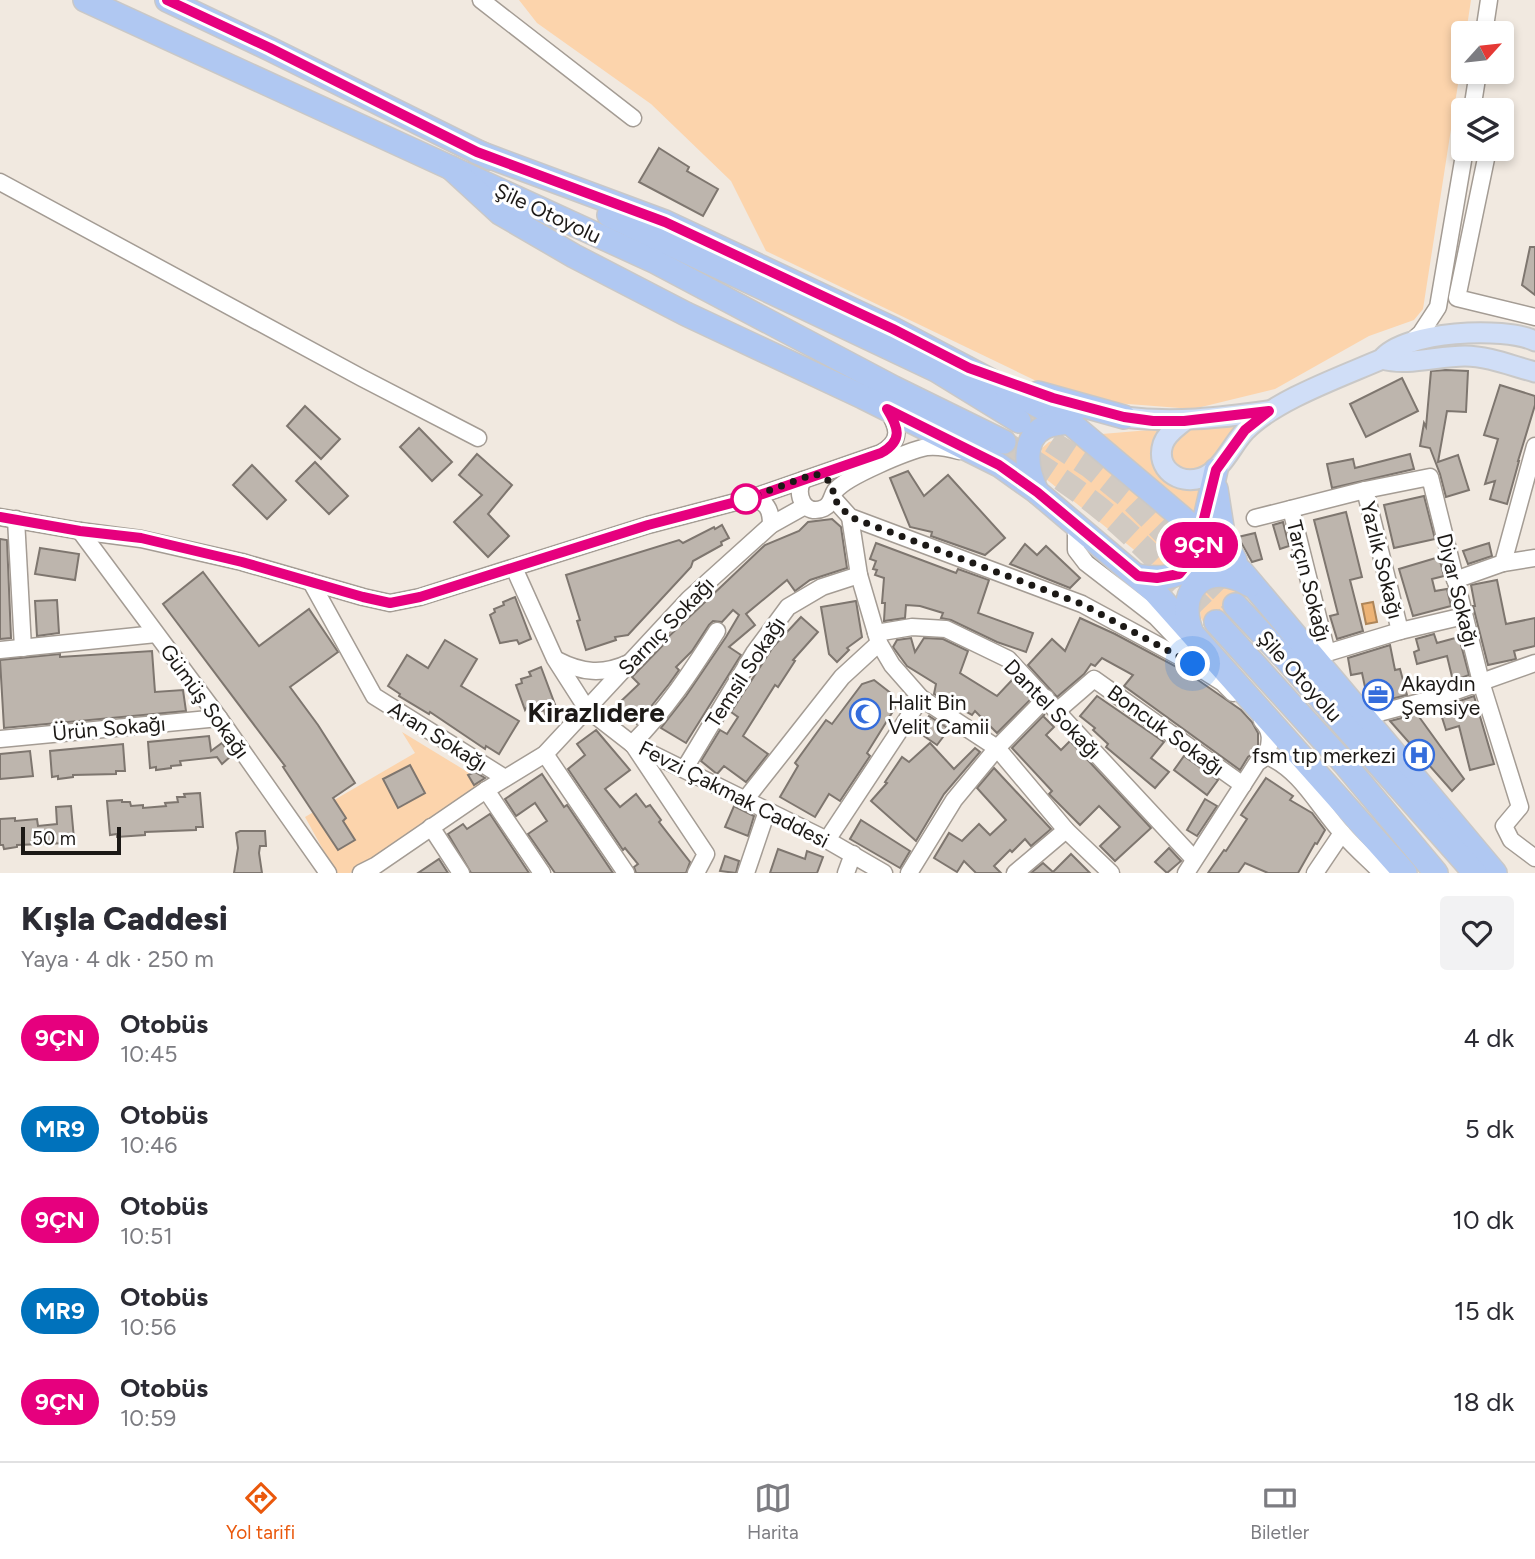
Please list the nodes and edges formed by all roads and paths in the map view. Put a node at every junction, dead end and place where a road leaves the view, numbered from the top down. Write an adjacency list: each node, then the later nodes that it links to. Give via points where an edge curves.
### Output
1 (85, 0): 10 (highway, Şile Otoyolu)
2 (167, 0): 7 (highway, Şile Otoyolu)
3 (481, 0): 6 (street)
4 (1489, 0): 5 (street)
5 (1486, 21)
6 (633, 118)
7 (477, 152): 18 (highway, via 665,222); 23 (highway, Şile Otoyolu, via 936,370)
8 (1463, 161): 12 (street)
9 (1486, 161): 13 (street, via 1458,298)
10 (450, 168): 20 (highway, via 500,213 573,256); 27 (highway, Şile Otoyolu, via 656,262)
11 (0, 181): 26 (street)
12 (1438, 307): 14 (street, via 1445,324); 15 (street)
13 (1535, 317)
14 (1457, 335): 15 (main road); 16 (main road, via 1502,332)
15 (1412, 341): 17 (main road, via 1388,351)
16 (1535, 341)
17 (1382, 359): 19 (main road, via 1468,356); 21 (main road)
18 (969, 368): 22 (highway); 25 (highway)
19 (1535, 372)
20 (887, 409): 29 (highway); 31 (street, via 897,436 892,447)
21 (1269, 411): 24 (main road); 30 (main road, via 1245,430)
22 (1124, 417): 24 (main road); 25 (highway)
23 (1019, 421)
24 (1184, 421): 30 (main road, via 1163,445 1162,459 1168,472 1193,480)
25 (1069, 422): 34 (highway, via 1044,427 1029,444 1028,468); 45 (highway)
26 (478, 438)
27 (1004, 442)
28 (1535, 446): 47 (street)
29 (972, 453): 34 (highway, via 999,465); 35 (street, via 928,447 877,466)
30 (1216, 470): 45 (highway); 49 (highway, via 1224,540)
31 (820, 474): 32 (street); 35 (street, via 830,481)
32 (803, 480): 36 (street); 37 (street, via 799,496)
33 (1365, 490): 38 (street, Diyar Sokağı); 52 (street, Diyar Sokağı, via 1430,477); 59 (street, Yazlık Sokağı)
34 (1037, 492): 42 (highway)
35 (834, 495): 37 (street, via 821,509); 39 (street)
36 (751, 498): 43 (street, via 767,506); 48 (street)
37 (805, 506): 43 (street, Sarnıç Sokağı)
38 (1291, 509): 41 (street, Diyar Sokağı); 59 (street, Tarçın Sokağı, via 1327,653)
39 (850, 517): 50 (street); 68 (street, via 1082,604)
40 (8, 518): 44 (street); 63 (street)
41 (1255, 518)
42 (1076, 524): 51 (highway); 68 (street, via 1076,550 1086,563 1156,617)
43 (771, 525): 66 (street, Sarnıç Sokağı, via 690,599)
44 (80, 531): 53 (street, via 141,538); 60 (street, Gümüş Sokağı)
45 (1200, 533): 49 (highway); 51 (highway, via 1195,555 1179,574)
46 (1535, 558): 47 (street)
47 (1503, 563): 52 (street)
48 (514, 568): 53 (street, via 390,603); 65 (street, Fevzi Çakmak Caddesi)
49 (1242, 572): 54 (highway)
50 (859, 575): 62 (street); 81 (street, Temsil Sokağı, via 822,587 788,607 754,653)
51 (1138, 576): 61 (highway)
52 (1455, 580): 56 (street, Diyar Sokağı)
53 (311, 582): 82 (street, Aran Sokağı, via 374,696)
54 (1261, 593): 61 (highway, via 1228,575 1204,579 1191,592 1186,606); 111 (highway)
55 (1235, 605): 110 (highway, Şile Otoyolu)
56 (1464, 616): 59 (street); 69 (street, Diyar Sokağı)
57 (1216, 622): 109 (highway, Şile Otoyolu)
58 (717, 631): 77 (street, via 687,680)
59 (1400, 631)
60 (156, 634): 63 (street); 75 (street, Gümüş Sokağı)
61 (1193, 635): 108 (highway)
62 (877, 638): 70 (street, via 892,665); 71 (street, Dantel Sokağı, via 912,627 946,629 1008,659); 85 (street)
63 (23, 648): 64 (street)
64 (0, 650)
65 (555, 659): 66 (street, via 574,669 598,672); 72 (street, Fevzi Çakmak Caddesi)
66 (631, 663): 72 (street, Sarnıç Sokağı)
67 (1535, 663): 69 (street)
68 (1193, 664): 80 (street, via 1223,683 1268,726 1271,737)
69 (1480, 682): 74 (street); 92 (street, Diyar Sokağı, via 1520,807 1504,826 1511,840)
70 (922, 698): 78 (street); 90 (street)
71 (1046, 698): 73 (street, Dantel Sokağı); 78 (street)
72 (587, 709): 77 (street, Fevzi Çakmak Caddesi); 79 (street, Sarnıç Sokağı)
73 (1057, 712): 83 (street, Boncuk Sokağı, via 1094,679); 93 (street, Dantel Sokağı)
74 (1375, 714)
75 (219, 718): 76 (street, Ürün Sokağı); 95 (street, Gümüş Sokağı)
76 (0, 739)
77 (632, 744): 81 (street, Fevzi Çakmak Caddesi); 99 (street, via 706,853)
78 (997, 748): 88 (street); 103 (street, via 954,800)
79 (545, 754): 82 (street, Sarnıç Sokağı); 98 (street)
80 (1262, 760): 83 (street); 89 (street, via 1284,764)
81 (685, 768): 85 (street, Fevzi Çakmak Caddesi)
82 (505, 778): 84 (street, Sarnıç Sokağı)
83 (1243, 785): 93 (street)
84 (486, 790): 87 (street, Sarnıç Sokağı); 97 (street)
85 (745, 800): 86 (street, Fevzi Çakmak Caddesi)
86 (767, 811): 90 (street, Fevzi Çakmak Caddesi); 100 (street)
87 (431, 827): 94 (street, Sarnıç Sokağı); 96 (street)
88 (1066, 830): 104 (street); 105 (street)
89 (1342, 833): 106 (street); 107 (street)
90 (827, 840): 91 (street, Fevzi Çakmak Caddesi)
91 (853, 854): 101 (street); 102 (street, Fevzi Çakmak Caddesi)
92 (1535, 858)
93 (1190, 866)
94 (372, 871)
95 (328, 873)
96 (461, 873)
97 (542, 873)
98 (625, 873)
99 (696, 873)
100 (746, 873)
101 (846, 873)
102 (884, 873)
103 (909, 873)
104 (1015, 873)
105 (1111, 873)
106 (1315, 873)
107 (1382, 873)
108 (1405, 873)
109 (1437, 873)
110 (1475, 873)
111 (1494, 873)

